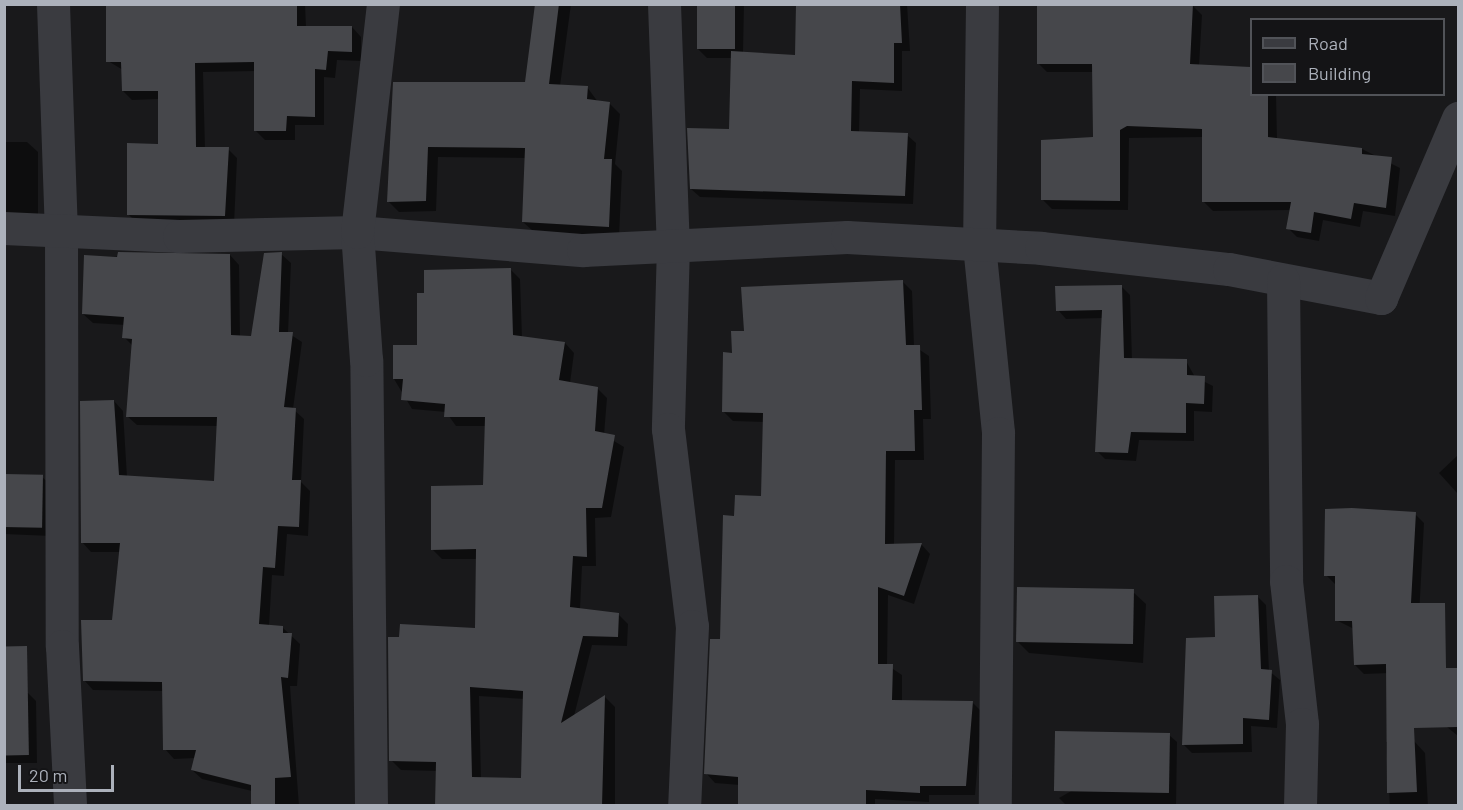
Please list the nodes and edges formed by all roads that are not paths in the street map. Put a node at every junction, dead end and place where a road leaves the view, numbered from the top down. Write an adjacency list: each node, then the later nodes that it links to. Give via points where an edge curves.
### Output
1 (53, 4): 7 (street)
2 (383, 4): 8 (street)
3 (664, 4): 9 (street)
4 (982, 4): 10 (street)
5 (1458, 118): 11 (street, via 1381,298)
6 (4, 228): 7 (street)
7 (61, 230): 8 (street, via 179,236); 12 (street, via 62,645)
8 (357, 232): 9 (street, via 583,250); 13 (street, via 366,360)
9 (673, 245): 10 (street, via 847,237); 14 (street, via 668,429 692,626)
10 (979, 245): 11 (street); 15 (street, via 998,433)
11 (1283, 280): 16 (street, via 1286,581 1302,724)
12 (70, 806)
13 (371, 806)
14 (684, 806)
15 (995, 806)
16 (1300, 806)

